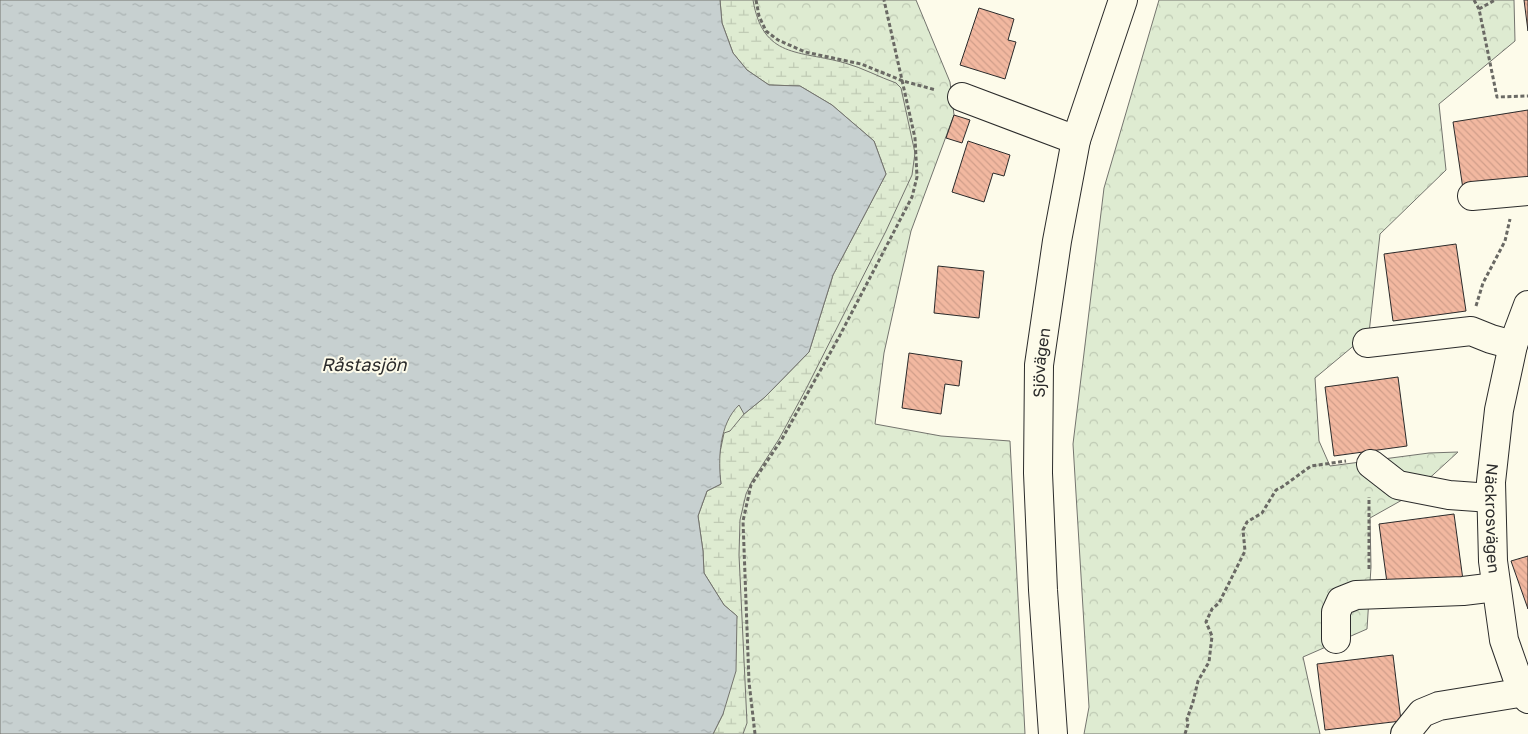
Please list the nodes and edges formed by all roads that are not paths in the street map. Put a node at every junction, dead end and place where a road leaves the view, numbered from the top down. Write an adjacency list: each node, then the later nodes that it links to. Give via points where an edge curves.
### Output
1 (1123, 0): 3 (street, Sjövägen)
2 (962, 97): 3 (street)
3 (1076, 140): 14 (street, Sjövägen, via 1039,365 1038,473)
4 (1519, 192): 5 (street)
5 (1472, 196)
6 (1528, 305): 8 (street, Näckrosvägen)
7 (1367, 343): 8 (street, via 1471,331)
8 (1513, 345): 10 (street, Näckrosvägen, via 1499,410)
9 (1358, 463): 10 (street, via 1398,485 1449,495)
10 (1491, 498): 11 (street, Näckrosvägen)
11 (1496, 587): 12 (street, via 1454,592 1356,595 1341,601 1336,612); 13 (street, Näckrosvägen, via 1504,640)
12 (1336, 639)
13 (1526, 696): 15 (street, via 1439,706 1422,713)
14 (1053, 734)
15 (1405, 734)

